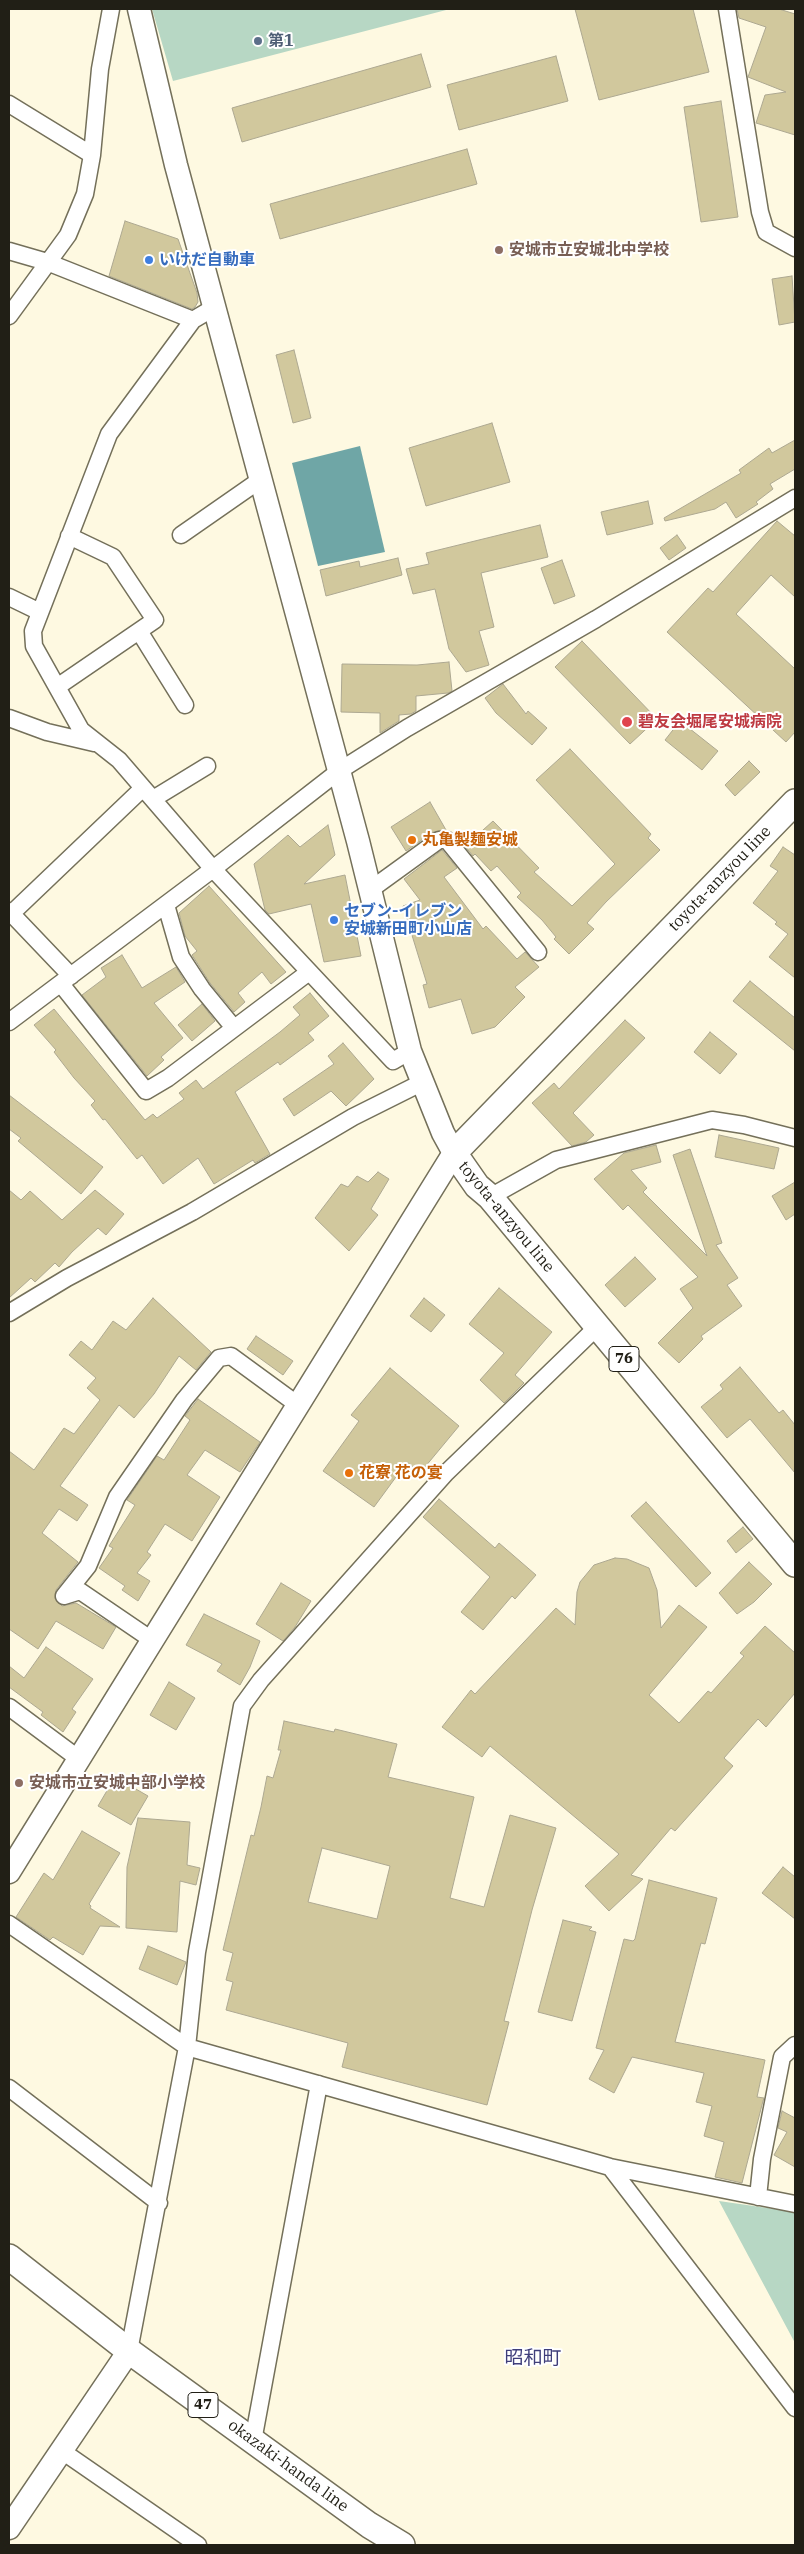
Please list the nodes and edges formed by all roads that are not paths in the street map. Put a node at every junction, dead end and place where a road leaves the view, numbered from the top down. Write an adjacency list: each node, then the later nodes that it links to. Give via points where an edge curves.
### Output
1 (111, 9): 5 (street, via 100,69)
2 (139, 9): 9 (street, via 176,165)
3 (727, 9): 6 (street, via 760,212 766,232)
4 (9, 104): 5 (street)
5 (92, 155): 8 (street, via 84,194 68,235)
6 (795, 248)
7 (9, 251): 8 (street)
8 (47, 262): 10 (street); 11 (street)
9 (215, 306): 11 (street); 12 (street)
10 (9, 316)
11 (193, 320): 14 (street, via 109,434)
12 (260, 480): 15 (street); 24 (street)
13 (795, 498): 24 (street)
14 (69, 536): 17 (street); 18 (street, via 113,557 154,620)
15 (181, 536)
16 (9, 596): 17 (street)
17 (40, 612): 19 (street, via 33,631 34,646)
18 (139, 631): 19 (street); 20 (street)
19 (57, 687): 22 (street, via 81,730)
20 (186, 705)
21 (9, 718): 22 (street, via 47,732)
22 (96, 744): 25 (street, via 118,760)
23 (207, 766): 25 (street)
24 (339, 771): 27 (street); 28 (street)
25 (148, 794): 27 (street); 30 (street)
26 (795, 802): 39 (main road, toyota-anzyou line)
27 (213, 869): 29 (street); 32 (street)
28 (370, 890): 31 (street, via 439,840 447,840); 36 (street)
29 (166, 905): 33 (street); 35 (street, via 181,957)
30 (10, 912): 33 (street)
31 (538, 952)
32 (309, 972): 35 (street); 36 (street, via 393,1062)
33 (66, 980): 34 (street); 35 (street, via 146,1091)
34 (9, 1022)
35 (234, 1028)
36 (410, 1051): 37 (street)
37 (423, 1082): 39 (street); 41 (street, via 353,1117 192,1212 67,1278)
38 (795, 1138): 40 (street, via 712,1120 556,1160)
39 (454, 1153): 40 (main road, toyota-anzyou line / 76); 43 (street)
40 (490, 1197): 42 (main road, toyota-anzyou line / 76)
41 (9, 1313)
42 (597, 1327): 44 (main road, toyota-anzyou line / 76); 51 (street, via 446,1473 260,1680 242,1706 197,1952)
43 (298, 1405): 45 (street); 45 (street, via 231,1356 219,1358 184,1400 117,1497 88,1566 64,1596 80,1591)
44 (795, 1564)
45 (152, 1640): 47 (street)
46 (9, 1707): 47 (street)
47 (79, 1759): 48 (street)
48 (9, 1872)
49 (9, 1924): 51 (street)
50 (795, 2045): 55 (street, via 782,2057 762,2158)
51 (187, 2047): 52 (street); 56 (street)
52 (319, 2084): 54 (street); 61 (street)
53 (9, 2088): 56 (street)
54 (610, 2166): 55 (street); 60 (street)
55 (758, 2197): 57 (street)
56 (159, 2203): 59 (street)
57 (795, 2204)
58 (9, 2257): 59 (main road, okazaki-handa line / 47)
59 (129, 2351): 61 (main road, okazaki-handa line / 47); 62 (street)
60 (795, 2408)
61 (253, 2441): 65 (main road, okazaki-handa line / 47)
62 (62, 2451): 63 (street); 64 (street)
63 (9, 2528)
64 (198, 2545)
65 (402, 2545)

